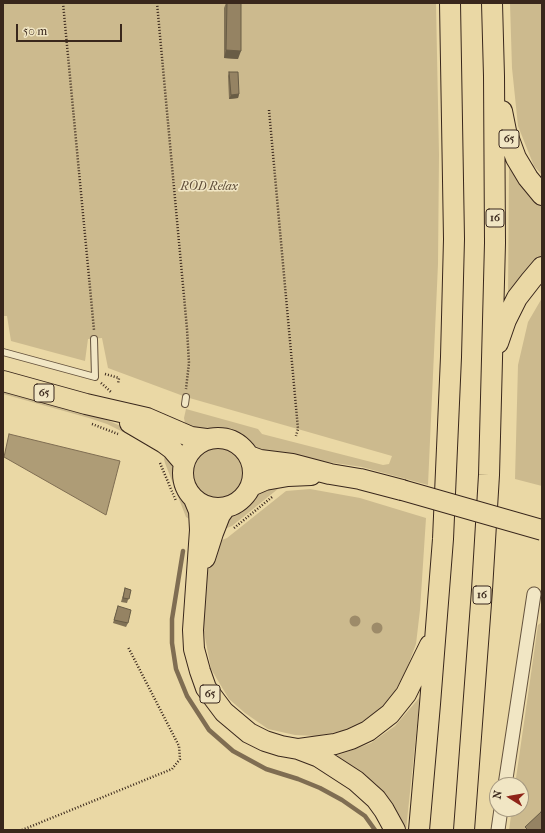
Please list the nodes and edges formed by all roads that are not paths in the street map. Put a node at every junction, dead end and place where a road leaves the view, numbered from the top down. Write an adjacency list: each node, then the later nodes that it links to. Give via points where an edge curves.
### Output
1 (450, 3): 21 (main road, via 454,239 452,334 443,539)
2 (492, 3): 3 (main road, 16)
3 (494, 76): 4 (main road, 65, via 506,131 516,158); 8 (main road, 16, via 495,243)
4 (542, 195)
5 (542, 268): 8 (main road, via 517,298)
6 (94, 339): 7 (lane, via 95,377)
7 (3, 352)
8 (492, 360): 27 (main road, 16, via 483,582)
9 (3, 381): 10 (main road, 65)
10 (86, 413): 11 (main road, 65, via 147,418 191,437); 13 (main road, 65, via 132,424 172,449)
11 (206, 439): 12 (main road, 65, via 226,438 243,448); 13 (main road, via 192,449)
12 (249, 456): 14 (main road); 15 (main road, via 253,471)
13 (184, 463): 16 (main road, via 184,483)
14 (330, 474): 15 (main road, via 288,476 265,480); 18 (main road, bridge, via 402,490)
15 (251, 486): 17 (main road, via 241,500)
16 (194, 499): 17 (main road, via 209,507); 19 (main road, via 199,511 200,530)
17 (225, 508): 19 (main road, 65, via 213,533)
18 (542, 530)
19 (195, 591): 22 (main road, 65, via 192,630 194,649 206,688 224,712 249,732 265,741)
20 (534, 594): 23 (street)
21 (435, 632): 22 (main road, 65, via 406,694 390,714 368,731 351,739); 26 (main road)
22 (298, 749): 25 (main road, via 319,757 356,781 376,799)
23 (506, 777)
24 (500, 817): 28 (street)
25 (395, 830)
26 (419, 830)
27 (464, 830)
28 (498, 830)

